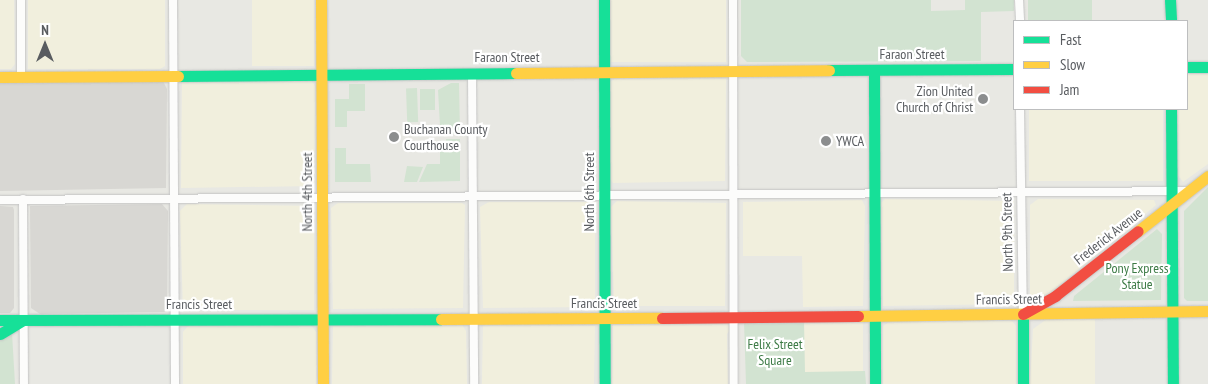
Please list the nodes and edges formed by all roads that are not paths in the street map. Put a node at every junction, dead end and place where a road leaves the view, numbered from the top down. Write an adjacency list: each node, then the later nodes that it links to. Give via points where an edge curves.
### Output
1 (21, 0): 20 (street)
2 (173, 0): 18 (street)
3 (321, 0): 17 (main road, North 4th Street)
4 (604, 0): 15 (main road, North 6th Street)
5 (733, 0): 14 (street)
6 (1019, 0): 8 (street)
7 (1170, 0): 9 (main road)
8 (1020, 20)
9 (1171, 20)
10 (1208, 67): 11 (main road)
11 (1188, 68)
12 (1013, 69): 13 (main road, Faraon Street)
13 (874, 70): 14 (main road, Faraon Street); 29 (main road)
14 (733, 71): 15 (main road, Faraon Street); 26 (street)
15 (604, 72): 16 (main road, Faraon Street); 28 (main road, North 6th Street)
16 (472, 73): 17 (main road, Faraon Street); 30 (street)
17 (322, 74): 18 (main road, Faraon Street); 32 (main road, North 4th Street)
18 (174, 75): 20 (main road, Faraon Street); 31 (street)
19 (0, 77): 20 (main road, Faraon Street)
20 (21, 77)
21 (1020, 110): 27 (street, North 9th Street)
22 (1171, 110): 25 (main road)
23 (1208, 176): 24 (main road, Frederick Avenue)
24 (1190, 190): 25 (street); 35 (main road, Frederick Avenue)
25 (1172, 191): 27 (street); 35 (main road)
26 (734, 192): 28 (street); 29 (street); 40 (street)
27 (1021, 192): 29 (street); 38 (street, North 9th Street)
28 (604, 193): 30 (street); 44 (main road, North 6th Street)
29 (872, 193): 39 (main road)
30 (472, 194): 32 (street); 41 (street)
31 (174, 197): 32 (street); 34 (street); 42 (street)
32 (322, 197): 43 (main road, North 4th Street)
33 (0, 200): 34 (street)
34 (23, 200): 46 (street)
35 (1172, 206): 36 (main road); 38 (main road, Frederick Avenue, via 1056,296)
36 (1172, 311): 37 (main road, Francis Street); 38 (main road, Francis Street); 56 (main road)
37 (1208, 311)
38 (1023, 314): 39 (main road, Francis Street); 55 (main road, North 9th Street)
39 (874, 316): 40 (main road, Francis Street); 54 (main road)
40 (733, 317): 44 (main road, Francis Street); 53 (street)
41 (474, 318): 43 (main road, Francis Street); 44 (main road, Francis Street); 51 (street)
42 (175, 319): 43 (main road, Francis Street); 46 (main road, Francis Street); 49 (street)
43 (323, 319): 50 (main road, North 4th Street)
44 (605, 319): 52 (main road, North 6th Street)
45 (0, 320): 46 (main road, Francis Street)
46 (23, 320): 47 (main road); 48 (street)
47 (0, 334)
48 (24, 384)
49 (175, 384)
50 (323, 384)
51 (474, 384)
52 (605, 384)
53 (734, 384)
54 (874, 384)
55 (1023, 384)
56 (1173, 384)

